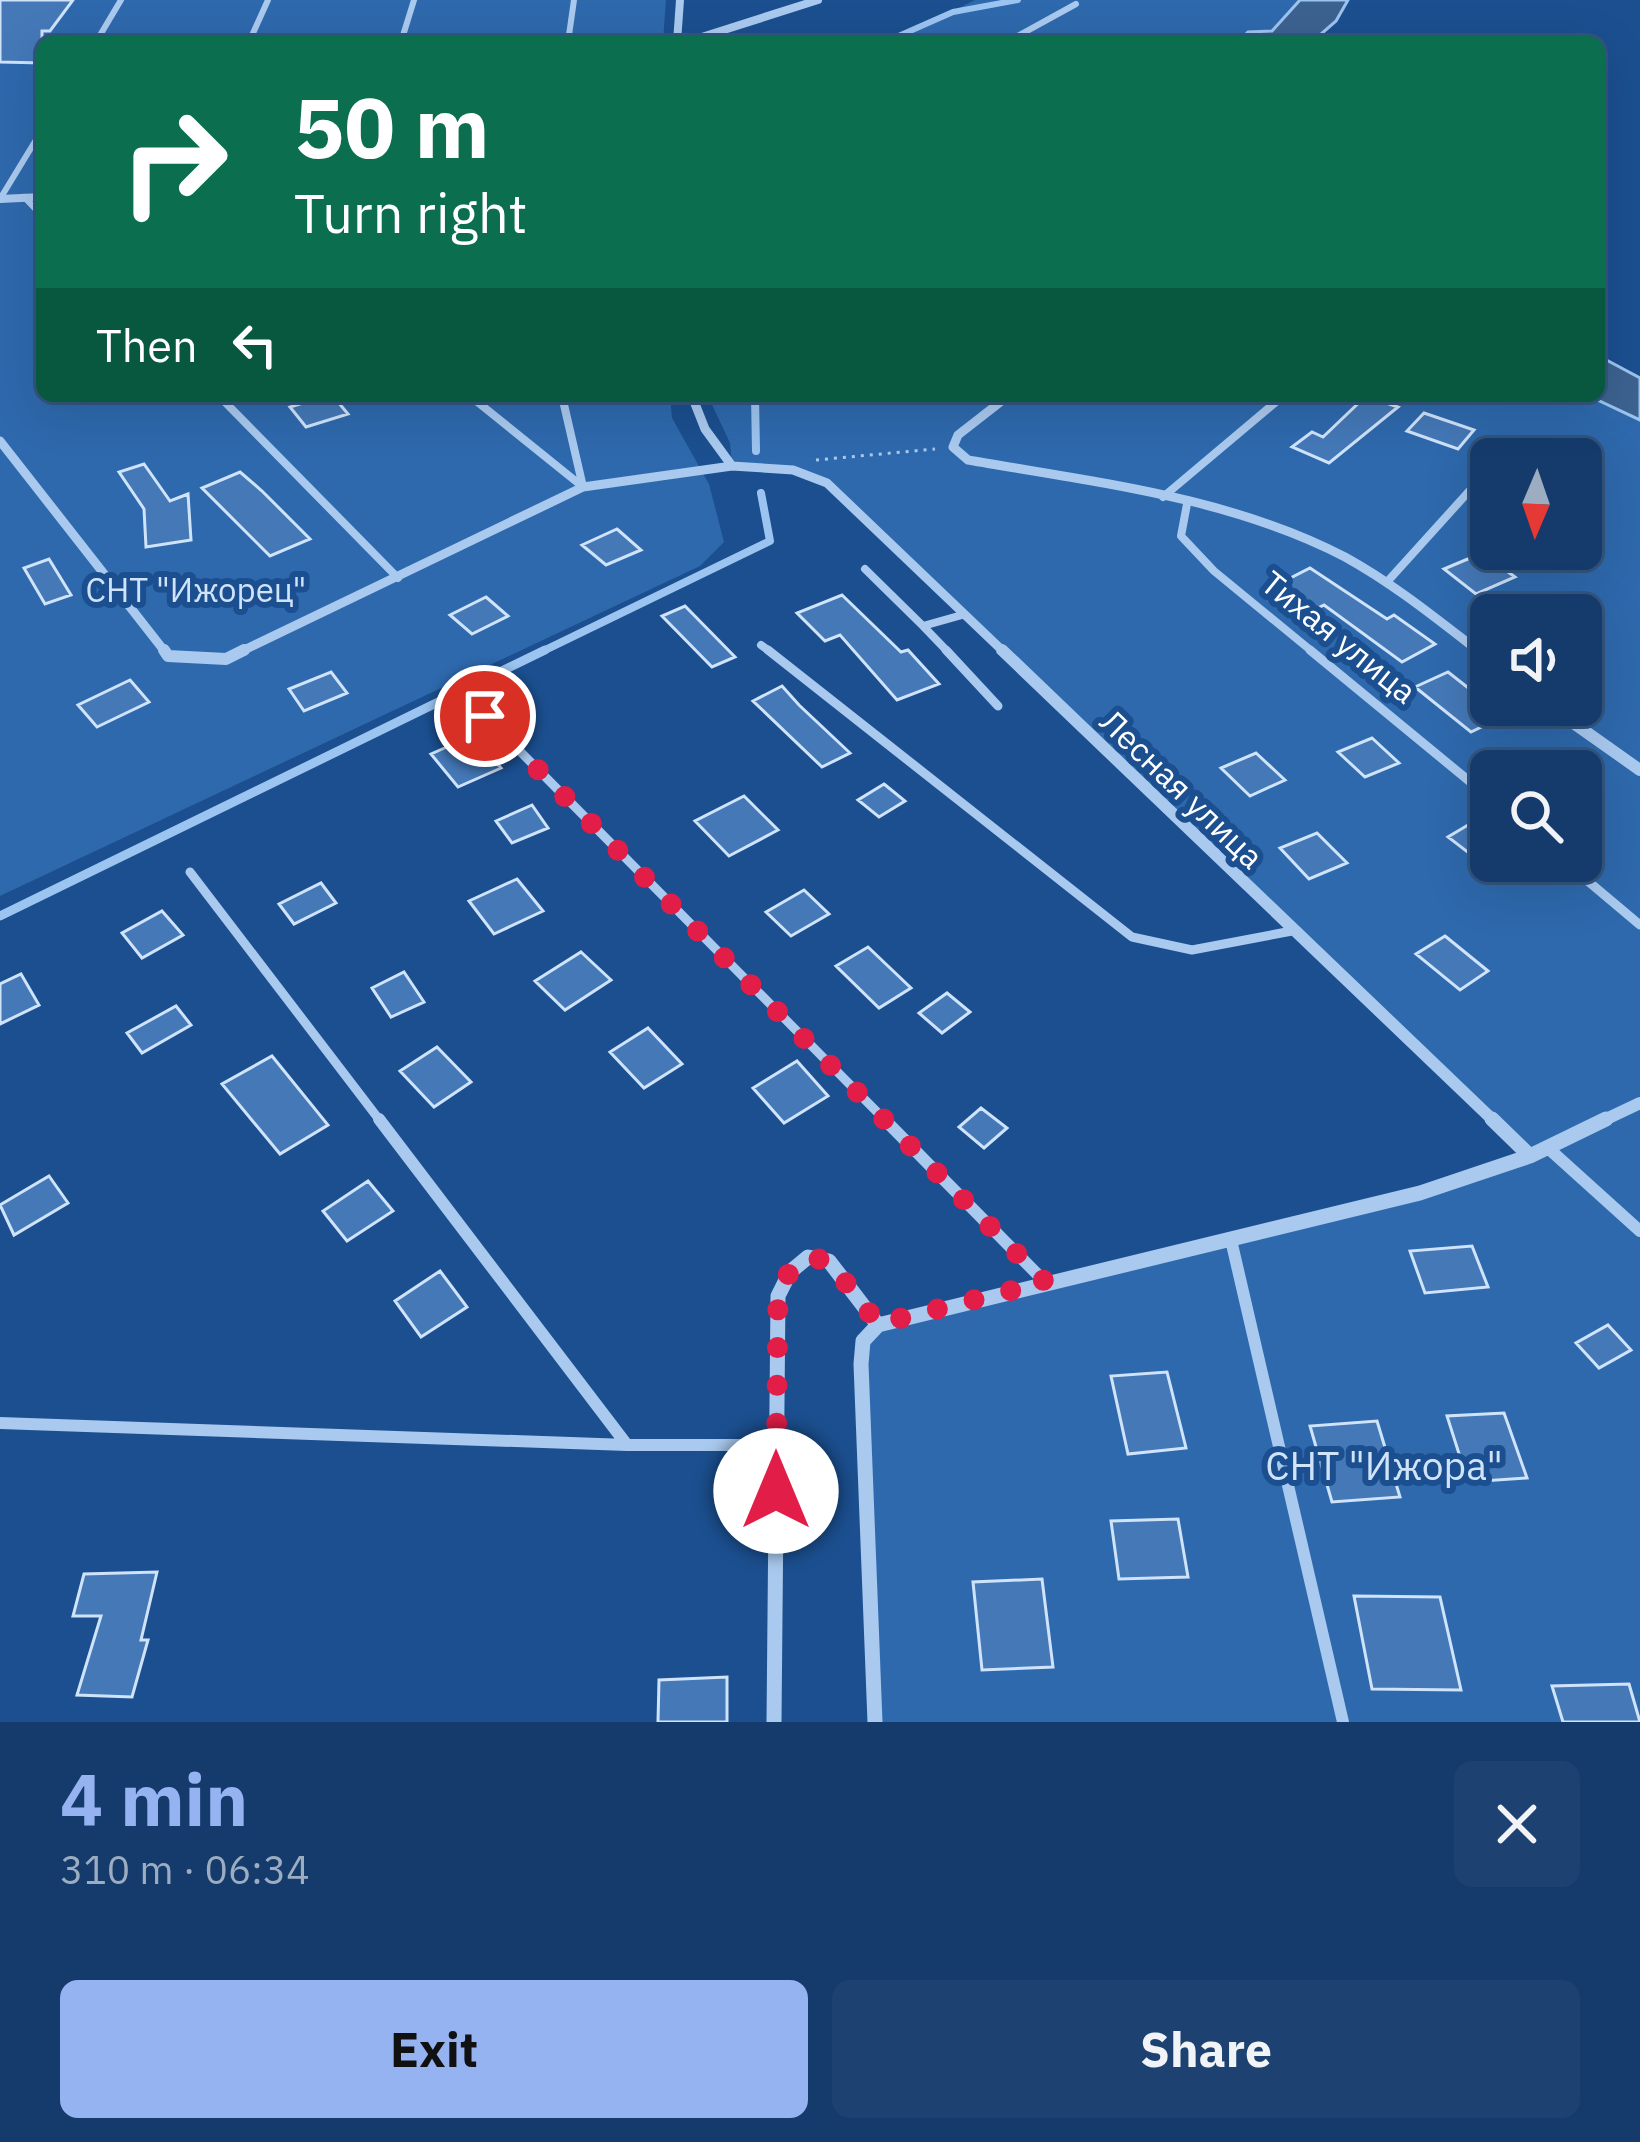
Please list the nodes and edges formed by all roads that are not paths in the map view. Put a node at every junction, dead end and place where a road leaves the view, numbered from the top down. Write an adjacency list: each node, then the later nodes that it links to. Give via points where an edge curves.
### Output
1 (122, 0): 8 (lane)
2 (268, 0): 9 (lane)
3 (414, 0): 10 (lane)
4 (574, 0): 11 (lane)
5 (680, 0): 12 (street)
6 (818, 0): 13 (street)
7 (1076, 4): 14 (lane)
8 (100, 36)
9 (252, 36)
10 (403, 36)
11 (569, 36)
12 (677, 36)
13 (705, 36)
14 (1018, 36)
15 (36, 140): 18 (lane)
16 (36, 196): 17 (street)
17 (24, 197): 18 (street); 19 (lane)
18 (0, 199)
19 (36, 210)
20 (225, 402): 33 (lane)
21 (477, 402): 28 (lane)
22 (563, 402): 28 (lane)
23 (694, 402): 27 (street)
24 (1000, 402): 30 (street, via 958,435 953,448 968,460)
25 (1276, 402): 30 (lane)
26 (0, 441): 33 (street, via 168,656 226,658)
27 (732, 466): 28 (street); 35 (street, Лесная улица, via 793,470 827,483)
28 (583, 487): 33 (street)
29 (1470, 490): 34 (lane)
30 (1163, 497): 31 (street)
31 (1187, 504): 34 (street, via 1324,549); 43 (lane, Тихая улица, via 1181,536 1214,571)
32 (865, 569): 36 (lane)
33 (398, 578)
34 (1388, 582): 38 (street)
35 (962, 615): 36 (lane); 47 (street, Лесная улица)
36 (922, 626): 39 (lane)
37 (761, 645): 47 (lane, via 1132,938 1182,953)
38 (1470, 645)
39 (998, 706)
40 (485, 716): 53 (lane)
41 (1578, 726): 42 (street)
42 (1640, 770)
43 (1470, 782)
44 (190, 872): 56 (lane)
45 (1589, 882): 46 (lane)
46 (1640, 925)
47 (1292, 931): 50 (street, Лесная улица)
48 (1640, 1103): 49 (street)
49 (1547, 1148): 50 (street); 51 (lane)
50 (1530, 1156): 52 (street)
51 (1640, 1231)
52 (1231, 1240): 53 (street); 60 (lane)
53 (1045, 1282): 54 (street)
54 (878, 1324): 57 (street, via 829,1261 808,1257 790,1271 778,1295); 59 (street, via 863,1341 861,1364)
55 (0, 1423): 56 (lane)
56 (627, 1445): 57 (lane)
57 (776, 1445): 58 (street)
58 (774, 1722)
59 (875, 1722)
60 (1343, 1722)

